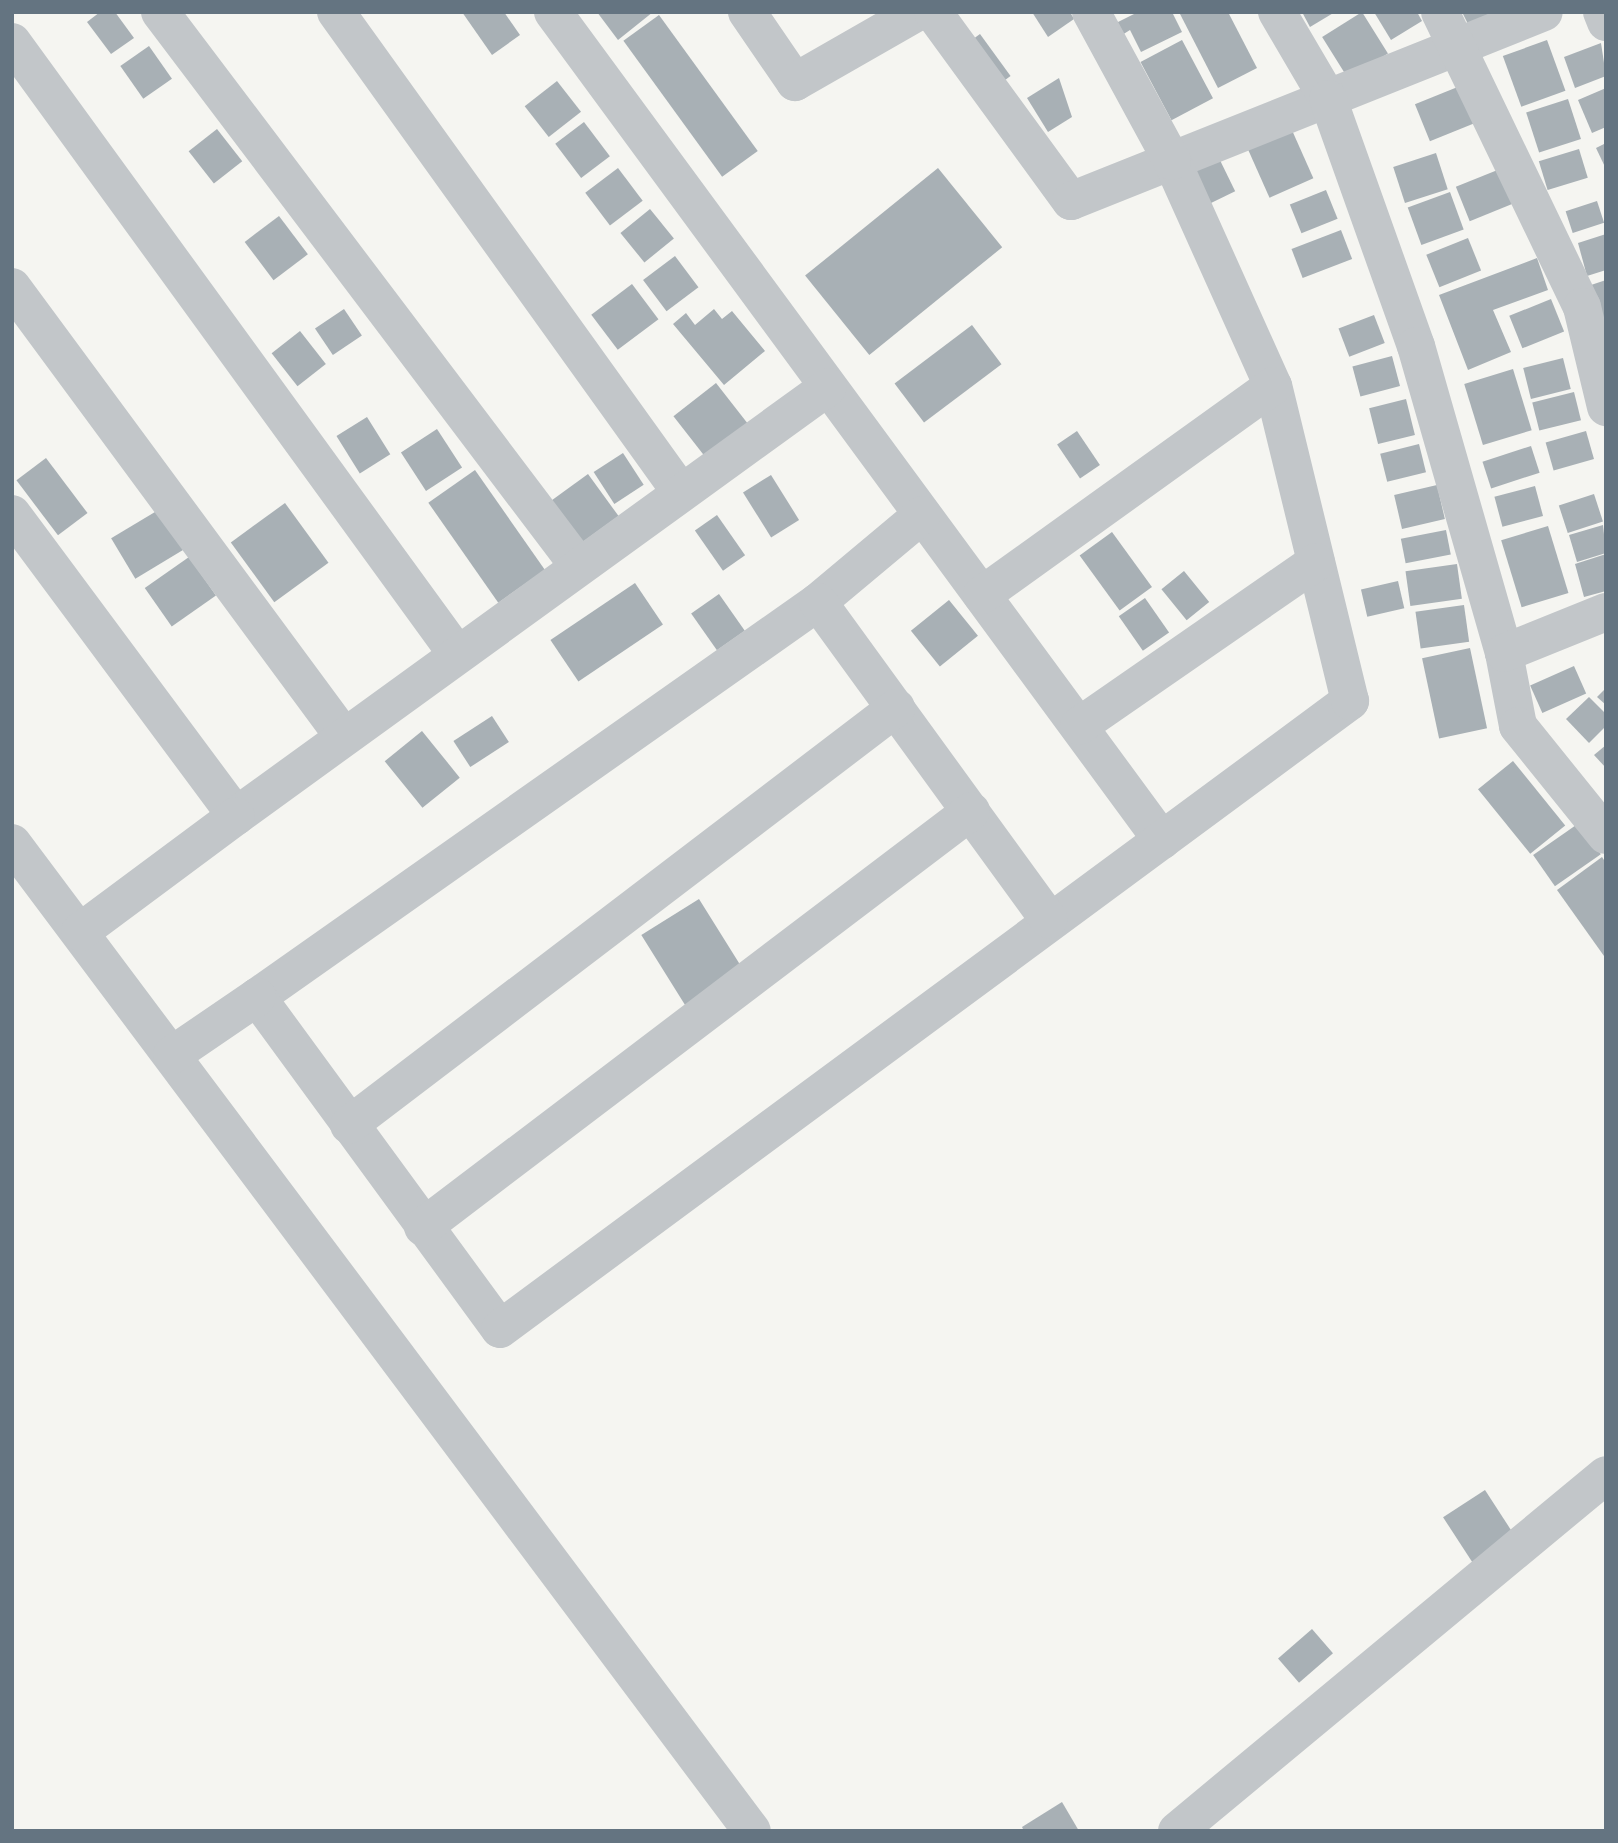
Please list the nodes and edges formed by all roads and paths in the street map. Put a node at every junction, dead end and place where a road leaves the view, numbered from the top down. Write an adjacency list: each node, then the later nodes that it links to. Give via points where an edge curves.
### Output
1 (160, 12): 24 (street)
2 (336, 12): 20 (street)
3 (554, 12): 18 (street)
4 (747, 12): 5 (street, via 795,82)
5 (917, 12)
6 (933, 12): 15 (street, via 1071,201)
7 (1091, 12): 15 (street)
8 (1277, 12): 14 (street)
9 (1544, 12): 12 (street)
10 (1602, 12): 11 (street)
11 (1606, 22)
12 (1449, 28): 14 (street); 19 (street, via 1582,307)
13 (12, 42): 29 (street)
14 (1328, 99): 15 (street); 28 (street, via 1416,346)
15 (1172, 162): 17 (street)
16 (12, 287): 32 (street)
17 (1273, 386): 23 (street); 25 (street)
18 (828, 387): 20 (street); 22 (street)
19 (1606, 407)
20 (680, 491): 24 (street)
21 (12, 514): 34 (street)
22 (922, 515): 25 (street); 26 (street)
23 (1316, 562): 31 (street); 36 (street, via 1350,701)
24 (578, 565): 29 (street)
25 (982, 595): 31 (street)
26 (818, 602): 30 (street); 40 (street)
27 (1606, 612): 28 (street)
28 (1504, 653): 35 (street, via 1518,726)
29 (457, 654): 32 (street)
30 (896, 708): 33 (street); 42 (street)
31 (1079, 726): 36 (street)
32 (345, 737): 34 (street)
33 (971, 811): 38 (street); 43 (street)
34 (236, 816): 39 (street)
35 (1606, 835)
36 (1162, 840): 38 (street)
37 (12, 844): 39 (street)
38 (1048, 919): 43 (street, via 500,1329)
39 (80, 932): 41 (street)
40 (257, 997): 41 (street); 42 (street)
41 (172, 1055): 45 (street)
42 (349, 1125): 43 (street)
43 (423, 1227)
44 (1606, 1475): 46 (street)
45 (751, 1831)
46 (1177, 1831)

